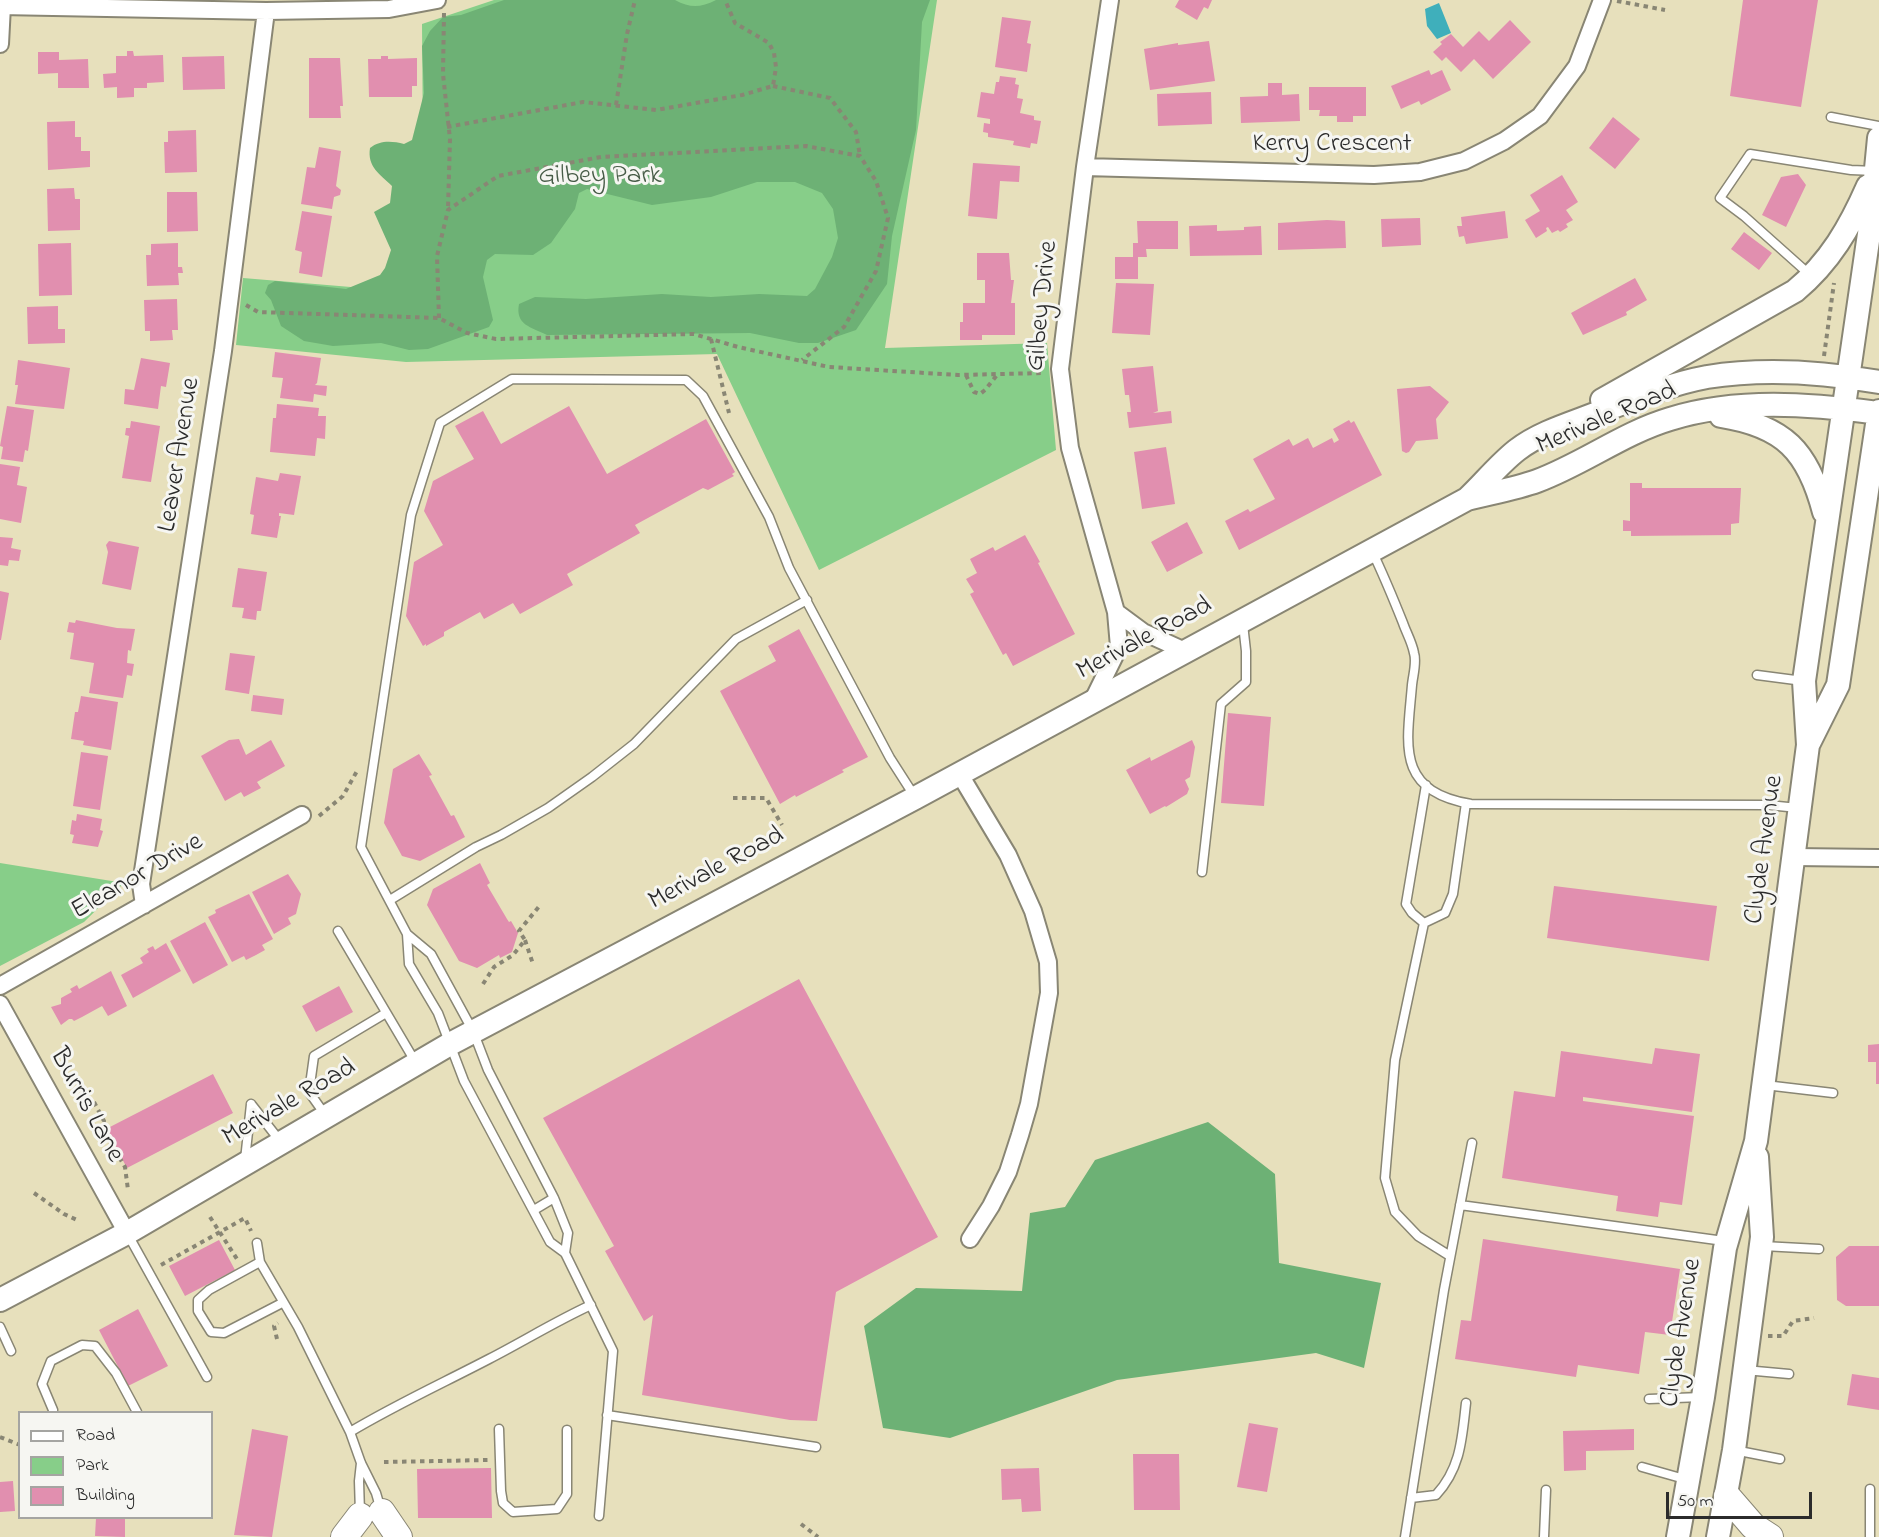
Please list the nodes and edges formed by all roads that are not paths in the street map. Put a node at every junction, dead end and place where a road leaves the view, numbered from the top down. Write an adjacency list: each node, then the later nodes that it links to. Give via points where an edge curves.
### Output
1 (1110, 0): 10 (street, Gilbey Drive)
2 (1602, 0): 10 (street, Kerry Crescent, via 1577,66 1540,116 1504,141 1464,161 1420,172 1374,175)
3 (440, 3): 5 (street, via 389,9)
4 (1, 6): 5 (street); 6 (street)
5 (266, 11): 40 (street, Leaver Avenue, via 230,295 141,884)
6 (0, 45)
7 (1831, 117): 8 (lane)
8 (1879, 126)
9 (1879, 138): 11 (main road)
10 (1086, 168): 23 (street, Gilbey Drive, via 1060,372 1070,448)
11 (1875, 171): 12 (main road, via 1844,236); 12 (lane, via 1750,154 1720,198); 13 (main road)
12 (1812, 276): 18 (main road, via 1781,300)
13 (1848, 376): 14 (main road, Merivale Road); 15 (main road, Clyde Avenue); 18 (main road, Merivale Road, via 1772,372 1705,378)
14 (1879, 381)
15 (1842, 408): 16 (main road, Merivale Road, via 1755,405); 17 (main road, Merivale Road); 20 (main road, Clyde Avenue)
16 (1699, 412): 19 (main road, Merivale Road, via 1649,427 1537,481); 20 (main road, via 1747,420 1785,441 1812,474)
17 (1879, 412): 29 (main road, Clyde Avenue, via 1838,685)
18 (1555, 429): 19 (main road, Merivale Road, via 1517,450)
19 (1467, 499): 21 (main road, Merivale Road)
20 (1826, 521): 27 (main road, Clyde Avenue)
21 (1372, 550): 24 (main road, Merivale Road); 31 (lane, via 1415,654 1407,742 1410,762 1418,779)
22 (807, 600): 32 (lane); 39 (lane, via 736,639 634,744 592,777 548,808); 39 (lane, via 789,568 769,517 703,396 686,380 512,380 440,423 411,515 361,847)
23 (1116, 612): 25 (street, via 1143,632); 28 (street, Gilbey Drive, via 1119,647)
24 (1242, 620): 25 (main road, Merivale Road); 38 (lane, via 1246,682 1221,704)
25 (1185, 651): 28 (main road, Merivale Road)
26 (1757, 675): 27 (lane)
27 (1804, 681): 29 (main road, Clyde Avenue)
28 (1092, 702): 30 (main road, Merivale Road)
29 (1808, 745): 34 (main road, Clyde Avenue)
30 (959, 773): 32 (main road, Merivale Road); 61 (street, via 1008,855 1033,911 1048,962 1049,993 1020,1136 1008,1172)
31 (1426, 785): 33 (lane, via 1436,793); 41 (lane, via 1406,904)
32 (915, 798): 47 (main road, Merivale Road)
33 (1466, 803): 34 (lane); 41 (lane, via 1453,894 1445,913)
34 (1800, 808): 36 (main road, Clyde Avenue)
35 (302, 815): 40 (street, Eleanor Drive)
36 (1793, 857): 37 (street); 50 (main road, Clyde Avenue)
37 (1879, 858)
38 (1202, 872)
39 (390, 900): 43 (lane)
40 (144, 905): 44 (street, Eleanor Drive)
41 (1424, 923): 67 (lane, via 1395,1060 1385,1178 1395,1212 1418,1236)
42 (338, 931): 46 (lane)
43 (407, 934): 47 (lane, via 431,954); 48 (lane, via 409,964 438,1013)
44 (0, 986)
45 (0, 1004): 60 (street, Burris Lane)
46 (386, 1013): 49 (lane); 52 (lane, via 314,1056 309,1092)
47 (473, 1031): 48 (main road, Merivale Road); 57 (lane, via 488,1070)
48 (450, 1044): 49 (main road, Merivale Road); 59 (lane, via 464,1081)
49 (416, 1063): 52 (main road, Merivale Road)
50 (1763, 1085): 51 (lane); 53 (main road, Clyde Avenue)
51 (1833, 1093)
52 (326, 1116): 54 (main road, Merivale Road)
53 (1756, 1141): 62 (main road, Clyde Avenue); 64 (main road, Clyde Avenue)
54 (281, 1142): 56 (main road, Merivale Road); 56 (lane, via 251,1104)
55 (1472, 1143): 58 (lane)
56 (244, 1164): 60 (main road, Merivale Road)
57 (554, 1198): 59 (lane); 66 (lane, via 568,1233)
58 (1460, 1205): 62 (lane); 67 (lane)
59 (534, 1210): 66 (lane, via 550,1242)
60 (127, 1233): 69 (main road, Merivale Road); 76 (lane)
61 (970, 1239)
62 (1727, 1241): 77 (main road, Clyde Avenue)
63 (257, 1243): 68 (lane)
64 (1760, 1246): 65 (lane); 74 (main road, Clyde Avenue)
65 (1819, 1249)
66 (565, 1253): 71 (lane)
67 (1450, 1256): 95 (lane)
68 (260, 1262): 70 (lane); 70 (lane, via 208,1290 198,1300 198,1311 211,1332 224,1333)
69 (0, 1300)
70 (282, 1303): 85 (lane)
71 (591, 1305): 82 (lane, via 613,1351); 85 (lane)
72 (0, 1327): 73 (lane)
73 (10, 1351)
74 (1745, 1370): 75 (lane); 87 (main road, Clyde Avenue)
75 (1789, 1374)
76 (207, 1377)
77 (1703, 1397): 78 (lane); 91 (main road, Clyde Avenue)
78 (1649, 1399)
79 (1466, 1403): 95 (lane, via 1461,1451 1444,1487 1436,1495)
80 (53, 1410): 81 (lane, via 42,1384 51,1361 82,1345 95,1346 116,1373)
81 (136, 1411)
82 (607, 1415): 86 (lane); 96 (lane)
83 (499, 1429): 84 (lane, via 503,1503 513,1512 557,1509 567,1494)
84 (567, 1430)
85 (350, 1432): 89 (lane)
86 (816, 1447)
87 (1734, 1450): 88 (lane); 94 (main road, Clyde Avenue)
88 (1780, 1459)
89 (361, 1463): 97 (lane, via 359,1481); 97 (lane, via 376,1493)
90 (1642, 1467): 91 (lane)
91 (1689, 1480): 100 (main road, Clyde Avenue)
92 (1870, 1489): 103 (lane)
93 (1546, 1490): 99 (lane)
94 (1726, 1496): 101 (main road, Clyde Avenue); 102 (main road, via 1753,1527)
95 (1411, 1498): 98 (lane)
96 (599, 1516)
97 (371, 1526)
98 (1405, 1537)
99 (1544, 1537)
100 (1678, 1537)
101 (1718, 1537)
102 (1770, 1537)
103 (1870, 1537)

